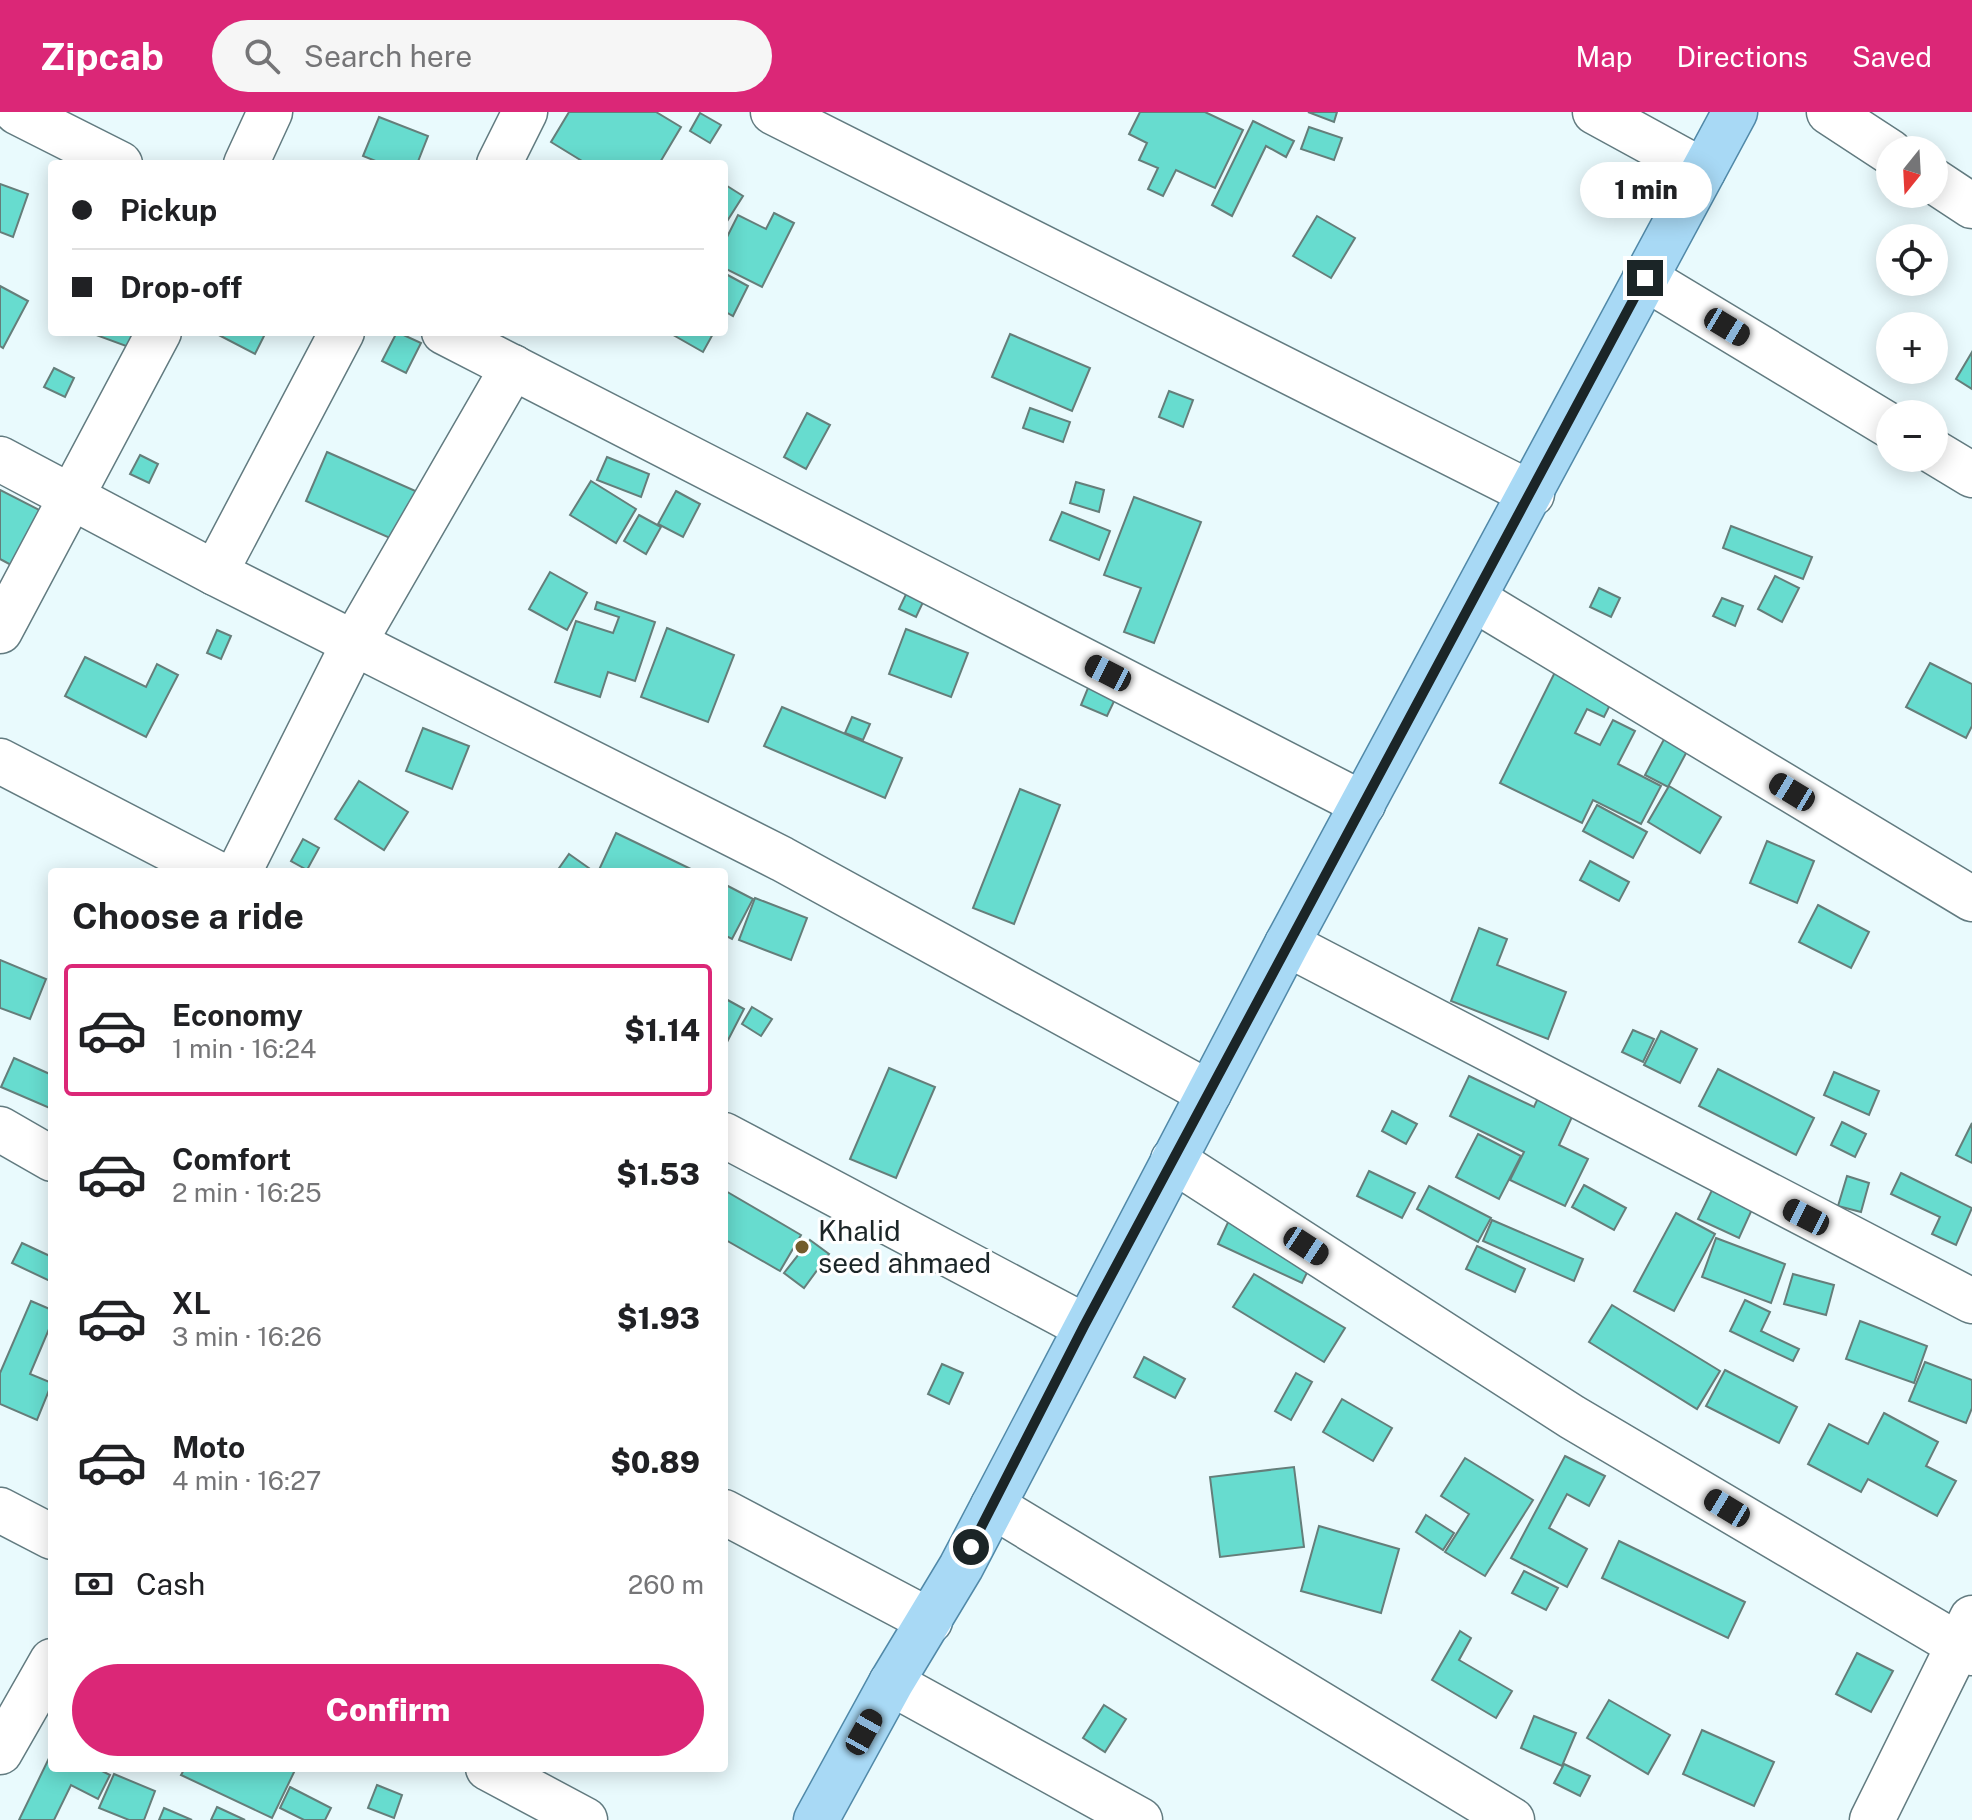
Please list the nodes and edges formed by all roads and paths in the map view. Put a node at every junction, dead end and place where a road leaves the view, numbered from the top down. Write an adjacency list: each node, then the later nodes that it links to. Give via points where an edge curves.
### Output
1 (17, 112): 9 (street)
2 (270, 112): 10 (street)
3 (525, 112): 11 (street)
4 (773, 112): 24 (street)
5 (1595, 112): 12 (street)
6 (1735, 112): 12 (main road)
7 (1829, 112): 8 (street)
8 (1876, 143)
9 (112, 160)
10 (248, 160)
11 (501, 160)
12 (1703, 171): 15 (main road)
13 (1948, 190): 14 (street)
14 (1972, 206)
15 (1645, 278): 20 (street); 24 (main road)
16 (157, 336): 25 (street)
17 (340, 336): 26 (street)
18 (452, 336): 19 (street)
19 (513, 367): 29 (street); 31 (street)
20 (1876, 418)
21 (0, 459): 25 (street)
22 (1948, 460): 23 (street)
23 (1972, 475)
24 (1532, 494): 27 (main road)
25 (69, 496): 26 (street); 28 (street)
26 (215, 573): 29 (street)
27 (1474, 599): 31 (main road); 34 (street)
28 (0, 631)
29 (355, 641): 33 (street); 36 (street, via 782,859)
30 (0, 761): 32 (street)
31 (1363, 804): 35 (main road)
32 (206, 868)
33 (241, 868)
34 (1972, 899)
35 (1287, 944): 36 (main road); 41 (street)
36 (1209, 1093): 40 (main road)
37 (0, 1129): 39 (street)
38 (728, 1137): 42 (street)
39 (48, 1157)
40 (1173, 1160): 42 (main road); 48 (street, via 1572,1417)
41 (1972, 1301)
42 (1084, 1326): 43 (main road)
43 (993, 1506): 47 (main road); 56 (street)
44 (0, 1510): 46 (street)
45 (728, 1514): 47 (street)
46 (48, 1535)
47 (930, 1621): 50 (main road)
48 (1967, 1638): 57 (street)
49 (48, 1668): 51 (street)
50 (891, 1683): 54 (main road); 55 (street)
51 (0, 1752)
52 (495, 1772): 53 (street)
53 (585, 1820)
54 (816, 1820)
55 (1140, 1820)
56 (1512, 1820)
57 (1872, 1820)

